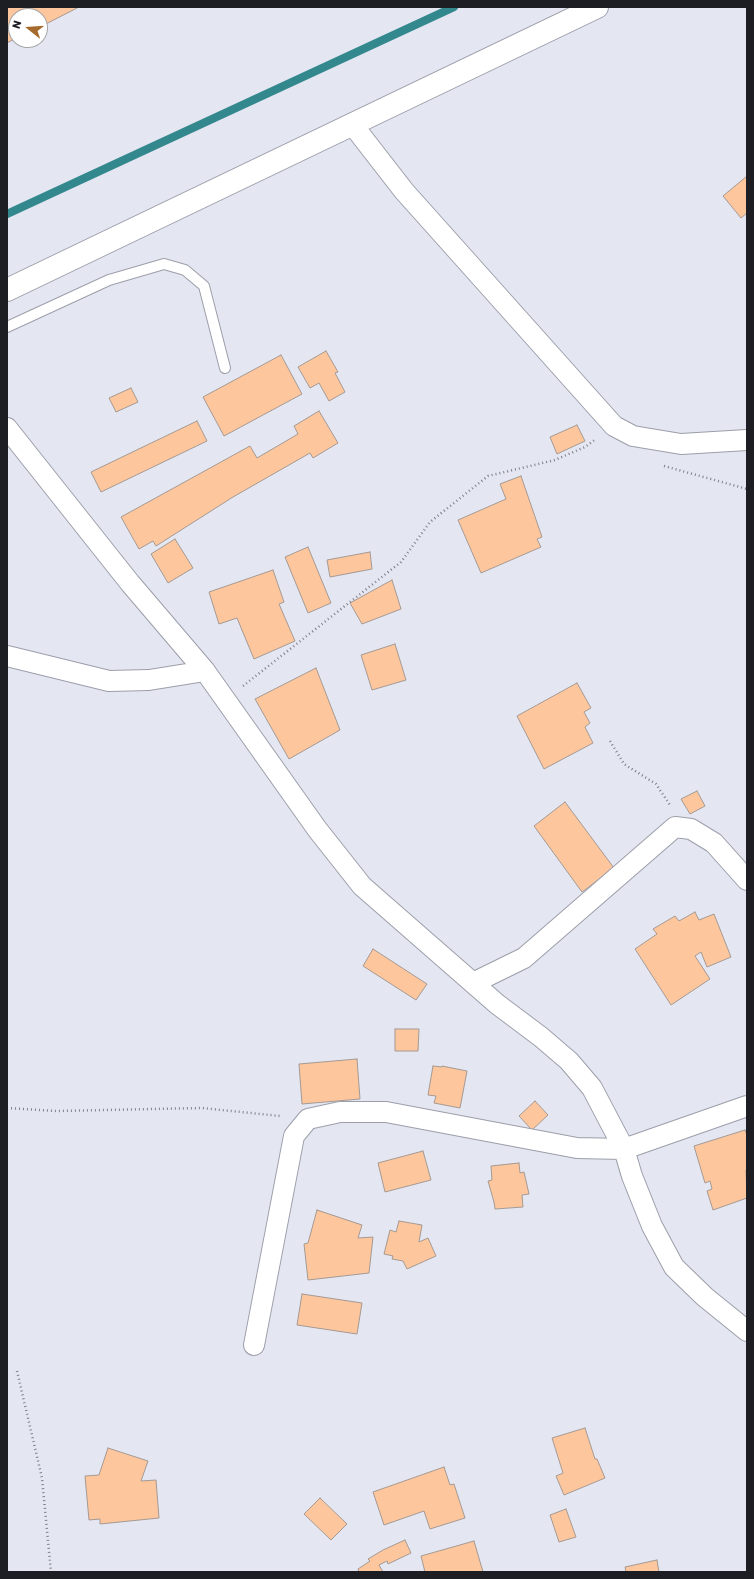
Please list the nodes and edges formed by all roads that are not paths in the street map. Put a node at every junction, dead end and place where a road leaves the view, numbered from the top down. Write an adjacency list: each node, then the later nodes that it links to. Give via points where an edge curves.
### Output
1 (597, 7): 2 (main road)
2 (352, 124): 3 (main road); 7 (street, via 404,191 614,426 633,436 681,444)
3 (7, 290)
4 (7, 328): 5 (lane, via 108,280 164,264 185,270 204,286)
5 (225, 368)
6 (7, 428): 9 (street, via 130,583)
7 (747, 440)
8 (7, 656): 9 (street, via 109,681 149,680)
9 (205, 671): 11 (street, via 316,829 362,886)
10 (747, 880): 11 (street, via 714,843 691,829 675,827 524,958)
11 (473, 983): 13 (street, via 569,1061 592,1088)
12 (747, 1106): 13 (street)
13 (624, 1149): 14 (street, via 652,1226 674,1267 705,1297); 15 (street, via 577,1148 386,1112 340,1112 308,1119 294,1136)
14 (747, 1331)
15 (254, 1345)

